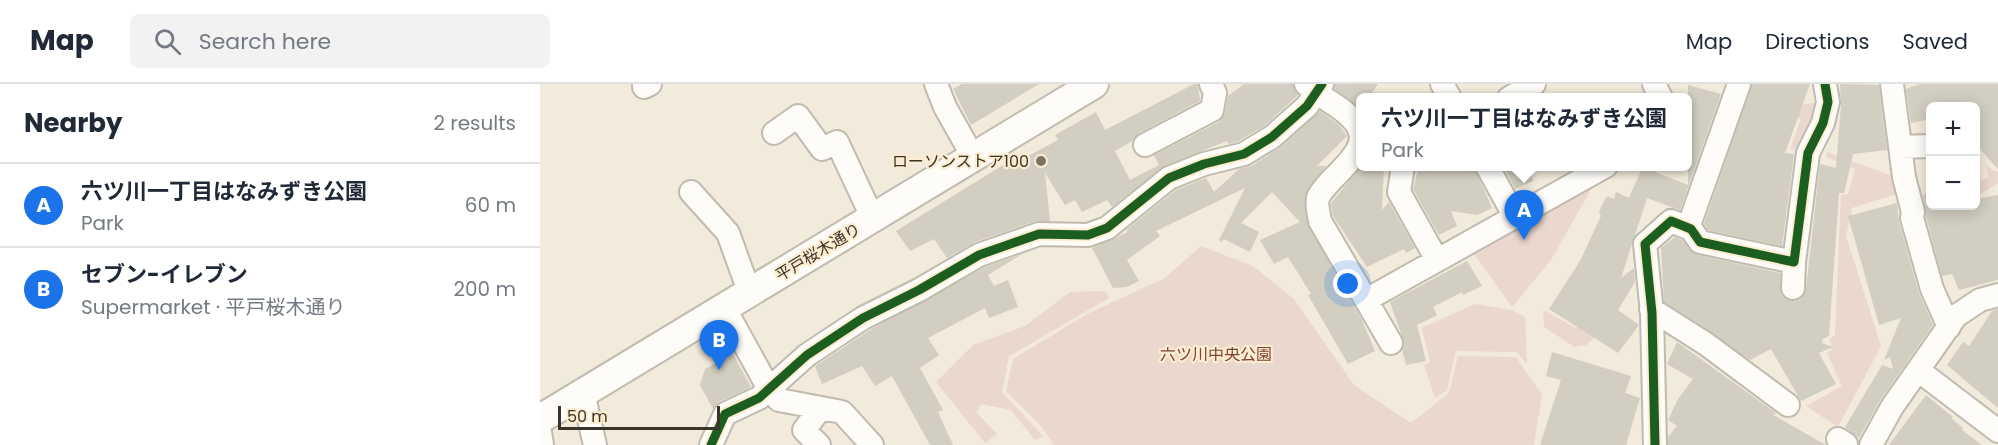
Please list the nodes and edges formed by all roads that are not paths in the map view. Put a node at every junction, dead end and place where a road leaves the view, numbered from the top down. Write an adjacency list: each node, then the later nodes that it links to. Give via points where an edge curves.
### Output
1 (644, 84): 2 (street)
2 (650, 84)
3 (936, 84): 17 (street)
4 (1095, 84): 17 (main road, 平戸桜木通り)
5 (1211, 84): 14 (street, via 1215,93 1212,110)
6 (1534, 84): 11 (street)
7 (1739, 84): 25 (street)
8 (1825, 84): 27 (street, via 1828,102 1824,123 1808,153)
9 (1892, 84): 18 (street)
10 (1315, 87): 12 (street); 37 (street, via 1272,137 1244,153 1169,178 1107,228 1088,235 1039,234 979,255 863,318 807,356)
11 (1518, 93)
12 (1356, 123)
13 (774, 133): 24 (street, via 798,116 822,149 837,142)
14 (1145, 144)
15 (1926, 148): 18 (street)
16 (1356, 149): 31 (street, via 1346,167 1317,200 1320,221)
17 (973, 158): 24 (main road, 平戸桜木通り)
18 (1901, 158): 34 (street, via 1912,218 1932,289)
19 (1402, 171): 26 (street, via 1400,192)
20 (1490, 171): 23 (street)
21 (1597, 171): 23 (street)
22 (691, 192): 29 (street, via 728,233)
23 (1515, 217): 26 (street)
24 (873, 219): 29 (main road, 平戸桜木通り)
25 (1688, 228): 27 (street, via 1700,242); 33 (street, via 1671,221 1645,243)
26 (1437, 260): 31 (street)
27 (1794, 262): 28 (street)
28 (1792, 288)
29 (750, 294): 32 (main road, 平戸桜木通り)
30 (1998, 295): 34 (street, via 1980,300 1956,316)
31 (1366, 300): 35 (street)
32 (725, 309): 37 (street); 38 (main road, 平戸桜木通り)
33 (1651, 309): 39 (street); 49 (street)
34 (1949, 327): 36 (street)
35 (1391, 343)
36 (1918, 370): 42 (street); 50 (street)
37 (769, 389): 40 (street, via 779,400); 46 (street, via 725,414)
38 (584, 393): 41 (main road, 平戸桜木通り); 45 (street)
39 (1788, 405)
40 (821, 408): 47 (street, via 804,430); 48 (street, via 842,412)
41 (540, 419)
42 (1998, 431)
43 (540, 432): 44 (street)
44 (542, 445)
45 (595, 445)
46 (711, 445)
47 (819, 445)
48 (872, 445)
49 (1655, 445)
50 (1871, 445)

